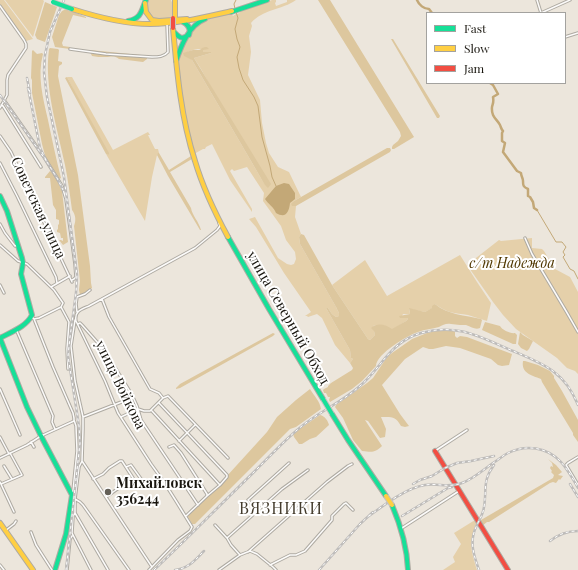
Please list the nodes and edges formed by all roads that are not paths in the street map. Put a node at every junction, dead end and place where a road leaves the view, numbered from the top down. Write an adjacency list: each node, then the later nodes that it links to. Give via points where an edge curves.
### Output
1 (267, 0): 9 (main road)
2 (537, 0): 10 (street)
3 (570, 0): 11 (street)
4 (52, 1): 8 (main road, bridge)
5 (145, 1): 13 (main road, via 142,13 135,20); 14 (main road, via 146,13 154,20)
6 (174, 2): 17 (main road, улица Северный Обход, bridge)
7 (0, 6): 23 (street, via 26,44 8,74 7,95)
8 (72, 9): 13 (main road); 16 (main road, via 116,22)
9 (232, 11): 12 (main road); 14 (main road)
10 (541, 12)
11 (543, 12)
12 (220, 15): 15 (main road); 19 (main road, via 200,21)
13 (103, 18): 14 (main road, via 150,24)
14 (201, 18)
15 (176, 23): 16 (main road); 19 (main road, via 188,24)
16 (167, 24): 21 (street, via 168,52 160,57)
17 (174, 30): 19 (main road, via 181,38); 22 (main road, улица Северный Обход)
18 (578, 33): 20 (street)
19 (189, 35): 22 (main road)
20 (566, 37)
21 (70, 50)
22 (176, 59): 30 (main road, улица Северный Обход, via 188,139)
23 (4, 100): 24 (street); 38 (street, Советская улица, via 62,186 76,277 72,281)
24 (1, 103): 25 (street); 28 (street)
25 (0, 108)
26 (0, 136): 38 (street, Советская улица, via 11,152)
27 (0, 163): 39 (street)
28 (41, 168)
29 (0, 196): 36 (main road)
30 (217, 215): 32 (street, via 220,225); 33 (main road, улица Северный Обход)
31 (0, 224): 36 (street, via 15,246)
32 (217, 230): 33 (street, via 222,229); 44 (street, via 195,248)
33 (228, 238): 107 (main road, улица Северный Обход, bridge, via 332,414 386,496)
34 (525, 238): 51 (street)
35 (0, 245): 37 (street)
36 (18, 245): 37 (main road)
37 (23, 263): 41 (street); 48 (main road, via 21,274)
38 (70, 276): 39 (street)
39 (57, 283): 41 (street)
40 (0, 285): 43 (street)
41 (51, 287): 45 (street, via 63,303)
42 (90, 290): 46 (street, via 77,297)
43 (4, 293)
44 (102, 299): 46 (street); 56 (street, via 109,317 150,389)
45 (62, 307): 48 (street, via 39,318); 53 (street, via 69,322)
46 (77, 312): 47 (street)
47 (75, 317): 49 (street, улица Войкова); 61 (street, via 71,351)
48 (33, 318): 50 (main road); 63 (street, via 73,413)
49 (78, 324): 55 (street, via 80,323 98,343); 58 (street, улица Войкова)
50 (16, 329): 52 (main road); 65 (street, via 53,416)
51 (578, 332)
52 (0, 338): 69 (main road)
53 (68, 369)
54 (0, 389): 68 (street)
55 (132, 395): 58 (street); 59 (street)
56 (163, 398): 57 (street); 64 (street, via 169,397)
57 (159, 402): 60 (street); 67 (street)
58 (114, 404): 61 (street); 62 (street, улица Войкова)
59 (138, 409): 60 (street, via 144,412); 62 (street); 98 (street, via 143,423)
60 (152, 410): 71 (street)
61 (82, 416): 80 (street)
62 (121, 417): 103 (street, улица Войкова)
63 (74, 421): 65 (street); 94 (street, via 77,451)
64 (195, 425): 67 (street); 79 (street)
65 (55, 429): 69 (street)
66 (467, 430): 75 (street)
67 (187, 432): 71 (street); 91 (street, via 227,475)
68 (20, 435)
69 (41, 436): 72 (street); 94 (main road)
70 (0, 437): 76 (street)
71 (179, 441): 91 (street)
72 (31, 442): 73 (street); 76 (street)
73 (34, 447)
74 (169, 447): 95 (street, via 174,445 181,453)
75 (435, 451): 93 (main road)
76 (9, 454): 78 (street); 86 (street, via 22,475)
77 (578, 457): 92 (street, via 566,465)
78 (0, 458)
79 (228, 458)
80 (82, 461): 87 (street); 97 (street, via 79,465)
81 (289, 463): 101 (street, via 248,500)
82 (352, 464): 112 (street, via 327,482)
83 (4, 466): 86 (street)
84 (126, 467): 87 (street, via 120,461); 89 (street, via 131,464); 96 (street, via 132,479)
85 (308, 470): 101 (street)
86 (12, 479): 90 (street)
87 (94, 479): 96 (street)
88 (0, 482): 90 (street)
89 (144, 483)
90 (2, 484): 100 (street)
91 (220, 485): 95 (street)
92 (578, 485)
93 (459, 491): 107 (street); 128 (main road)
94 (71, 494): 119 (main road, via 66,534)
95 (207, 495): 98 (street)
96 (106, 497): 116 (street)
97 (75, 499): 102 (street); 123 (street, via 83,505)
98 (198, 505): 103 (street)
99 (353, 510): 115 (street, via 344,504 304,551)
100 (14, 512)
101 (255, 512): 111 (street)
102 (75, 513): 110 (street); 122 (street)
103 (186, 516): 116 (street, улица Войкова, via 191,529)
104 (16, 521): 108 (street)
105 (0, 523): 108 (main road)
106 (215, 525): 111 (street)
107 (402, 528): 127 (main road, улица Северный Обход)
108 (5, 531): 118 (main road)
109 (32, 532): 119 (street, via 36,545)
110 (72, 536): 120 (street); 121 (street)
111 (227, 538): 113 (street)
112 (248, 552): 113 (street); 115 (street, via 255,552)
113 (240, 554): 125 (street)
114 (0, 565): 117 (street)
115 (270, 565): 126 (street)
116 (152, 567): 124 (street)
117 (4, 570)
118 (33, 570)
119 (53, 570)
120 (67, 570)
121 (91, 570)
122 (108, 570)
123 (129, 570)
124 (149, 570)
125 (219, 570)
126 (276, 570)
127 (408, 570)
128 (508, 570)

